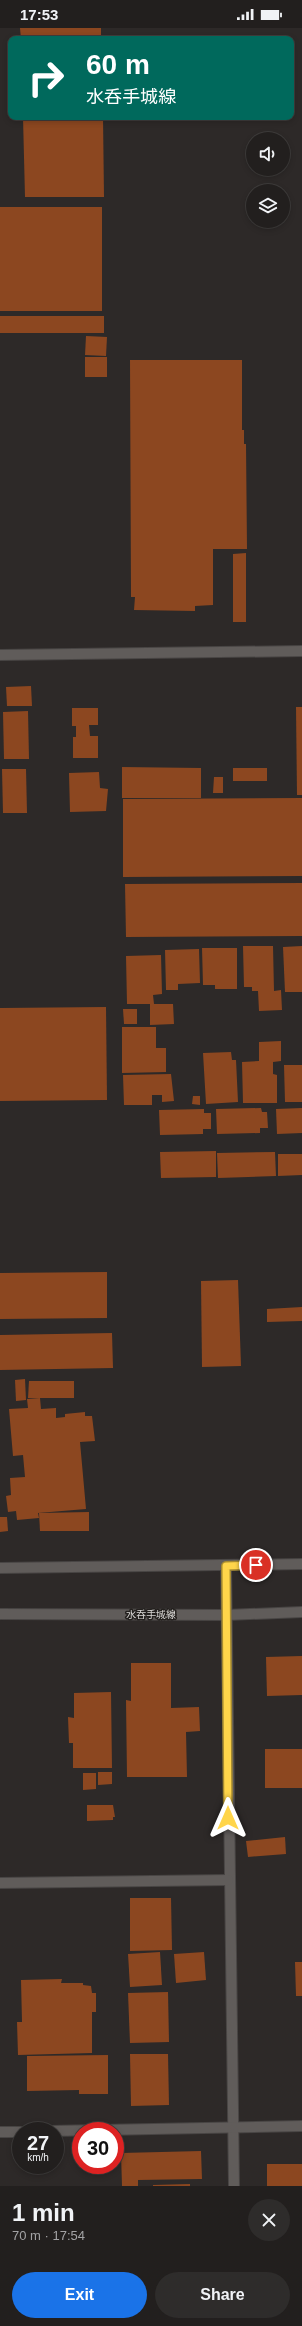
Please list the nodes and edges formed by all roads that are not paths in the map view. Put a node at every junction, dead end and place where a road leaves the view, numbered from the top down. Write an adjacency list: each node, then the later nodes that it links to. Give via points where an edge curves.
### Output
1 (302, 651): 2 (street)
2 (0, 655)
3 (302, 1564): 4 (street)
4 (226, 1566): 5 (street); 8 (street)
5 (0, 1568)
6 (302, 1612): 8 (street, 水呑手城線)
7 (0, 1614): 8 (street, 水呑手城線)
8 (226, 1615): 9 (street)
9 (228, 1880): 10 (street); 11 (street)
10 (0, 1883)
11 (234, 2126): 12 (street); 13 (street); 16 (street)
12 (302, 2126)
13 (64, 2131)
14 (0, 2132): 15 (street)
15 (12, 2132)
16 (234, 2186)

